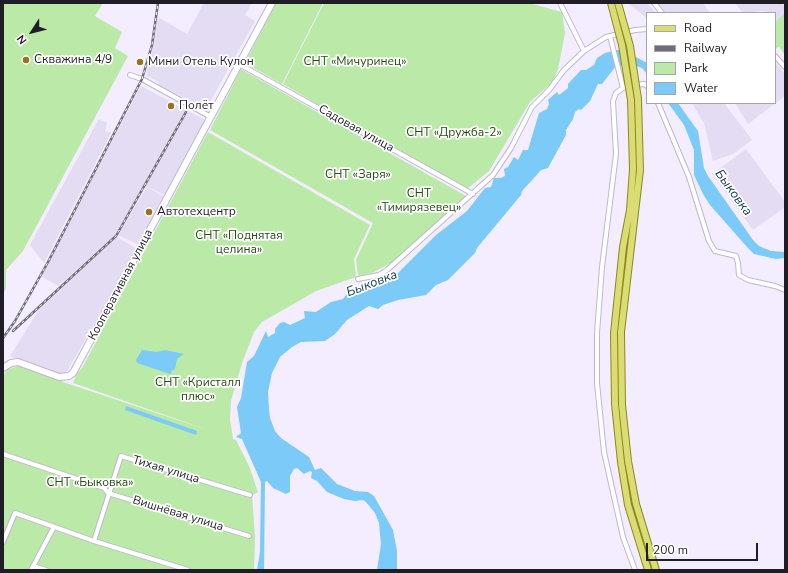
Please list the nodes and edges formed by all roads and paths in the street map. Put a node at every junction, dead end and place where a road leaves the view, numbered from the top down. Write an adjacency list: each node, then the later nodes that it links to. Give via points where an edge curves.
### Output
1 (272, 3): 11 (main road, Кооперативная улица)
2 (560, 3): 9 (street)
3 (611, 3): 33 (main road, bridge, via 622,45 631,100 633,169 614,332 615,404 628,505)
4 (618, 3): 34 (main road, bridge, via 630,46 638,99 640,170 622,325 622,404 636,504)
5 (654, 3): 6 (street)
6 (661, 12)
7 (646, 29): 8 (street)
8 (610, 36): 9 (street); 15 (street)
9 (584, 51): 18 (street, via 532,106 503,162)
10 (776, 57): 12 (street)
11 (239, 64): 17 (main road, Кооперативная улица); 18 (street, Садовая улица)
12 (785, 67)
13 (130, 75): 17 (street)
14 (646, 85): 15 (street)
15 (622, 88): 32 (street, via 616,93 613,101 616,154 602,266 597,333 597,383 604,452 623,537)
16 (658, 104): 20 (street, via 689,177 709,241 715,251 736,256 739,275)
17 (211, 117): 21 (main road, Кооперативная улица, via 73,373 60,377 18,362)
18 (473, 194): 19 (street, via 387,270 379,275)
19 (358, 279)
20 (785, 290)
21 (3, 368)
22 (3, 454): 23 (street, Вишнёвая улица, via 104,488)
23 (108, 493): 24 (street, Тихая улица, via 121,456); 26 (street, Вишнёвая улица); 27 (street, Тихая улица)
24 (250, 496)
25 (54, 527): 27 (street); 28 (street, via 15,513); 29 (street)
26 (249, 536)
27 (94, 541): 31 (street)
28 (3, 542)
29 (32, 568): 30 (street)
30 (46, 570)
31 (188, 570)
32 (635, 570)
33 (648, 570)
34 (656, 570)

